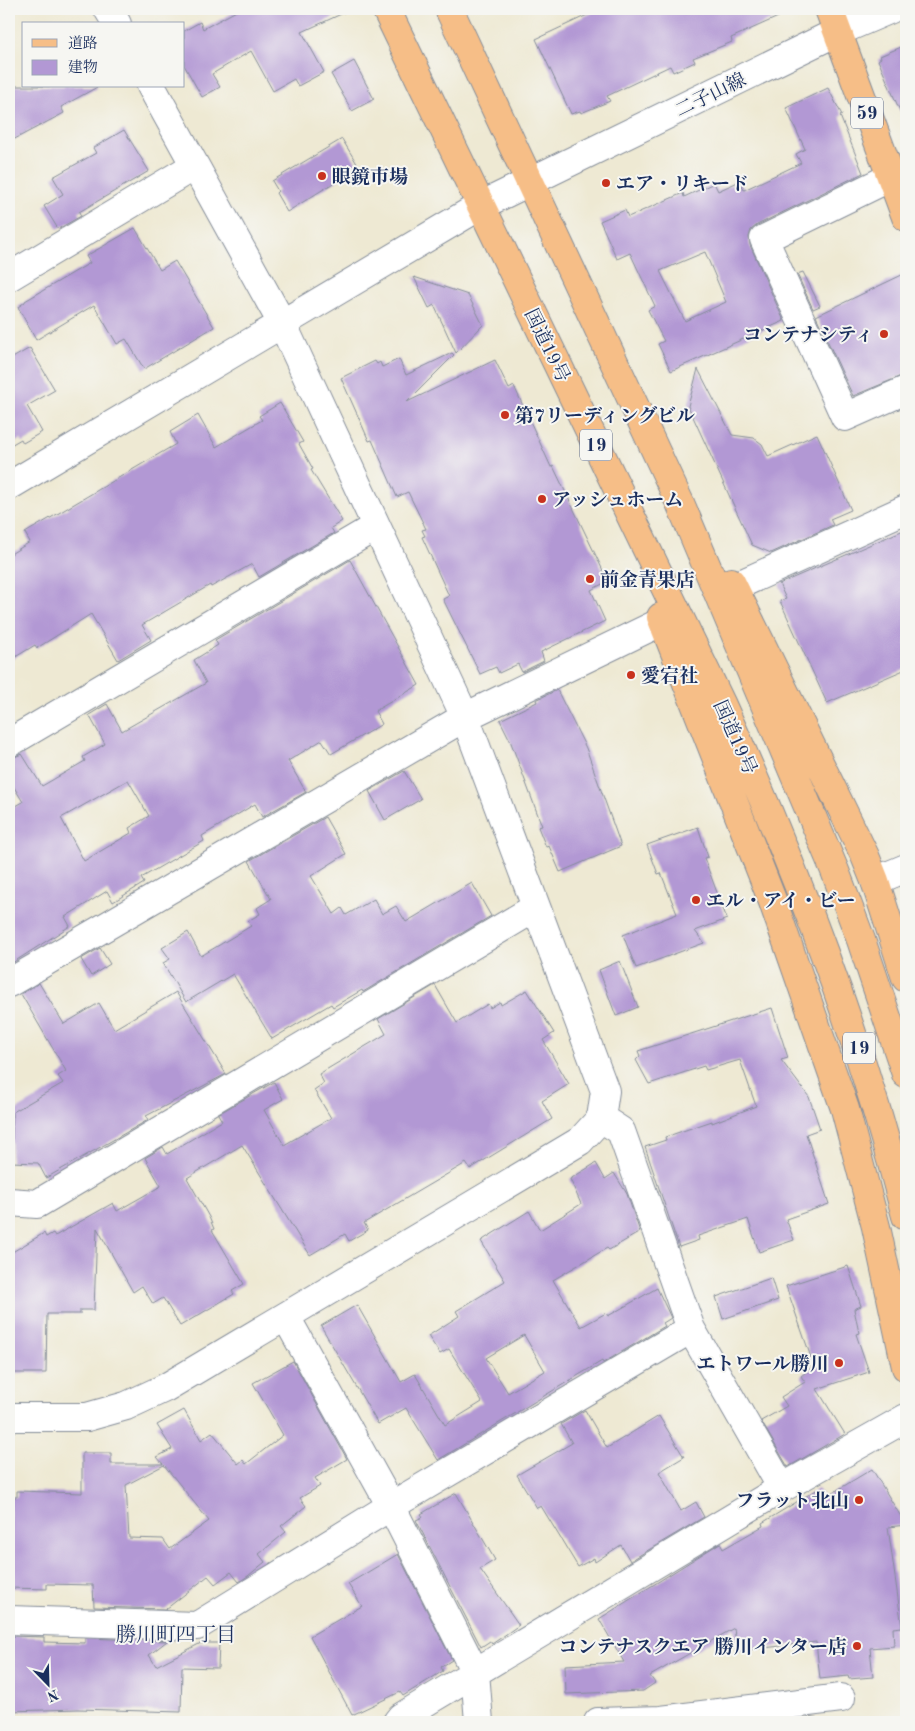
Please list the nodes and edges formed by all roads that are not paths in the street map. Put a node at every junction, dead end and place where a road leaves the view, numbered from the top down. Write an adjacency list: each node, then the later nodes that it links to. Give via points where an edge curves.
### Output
1 (108, 9): 6 (street)
2 (386, 9): 11 (main road, 国道19号 / 19)
3 (449, 9): 10 (main road, 国道19号 / 19)
4 (891, 9): 5 (street, 二子山線)
5 (833, 20): 9 (main road, 59); 10 (street, 二子山線)
6 (115, 22)
7 (152, 88): 8 (street)
8 (194, 166): 13 (street); 14 (street)
9 (891, 177): 12 (main road, 59); 15 (street, via 764,239 846,417)
10 (531, 181): 11 (street, 二子山線); 17 (main road, 国道19号 / 19)
11 (480, 206): 14 (street, 二子山線); 19 (main road, 国道19号 / 19)
12 (906, 217)
13 (9, 277)
14 (283, 325): 16 (street, 二子山線); 20 (street)
15 (906, 390)
16 (9, 486)
17 (680, 503): 21 (main road); 30 (main road, 国道19号 / 19, via 835,871)
18 (906, 510): 21 (street)
19 (635, 525): 22 (main road); 33 (main road, 国道19号 / 19, via 761,791 802,894 856,1038 884,1127)
20 (375, 527): 23 (street); 24 (street)
21 (734, 587): 26 (main road)
22 (663, 621): 23 (street); 36 (main road, via 773,902 845,1109 876,1227)
23 (465, 716): 27 (street); 29 (street)
24 (9, 743)
25 (906, 868): 26 (street)
26 (875, 881): 28 (main road)
27 (535, 908): 31 (street, via 605,1091); 32 (street, via 37,1204)
28 (906, 978)
29 (9, 983)
30 (906, 1074)
31 (601, 1118): 34 (street, via 580,1141); 35 (street, via 621,1131)
32 (9, 1202)
33 (906, 1216)
34 (286, 1317): 37 (street, via 165,1388 126,1406 87,1417); 40 (street)
35 (691, 1329): 39 (street); 40 (street)
36 (906, 1367)
37 (9, 1417)
38 (906, 1418): 39 (street)
39 (782, 1488): 42 (street)
40 (391, 1506): 41 (street, via 197,1626); 42 (street)
41 (9, 1620)
42 (475, 1672): 44 (street); 45 (street)
43 (841, 1698): 46 (street, via 661,1720)
44 (397, 1722)
45 (479, 1722)
46 (598, 1722)

